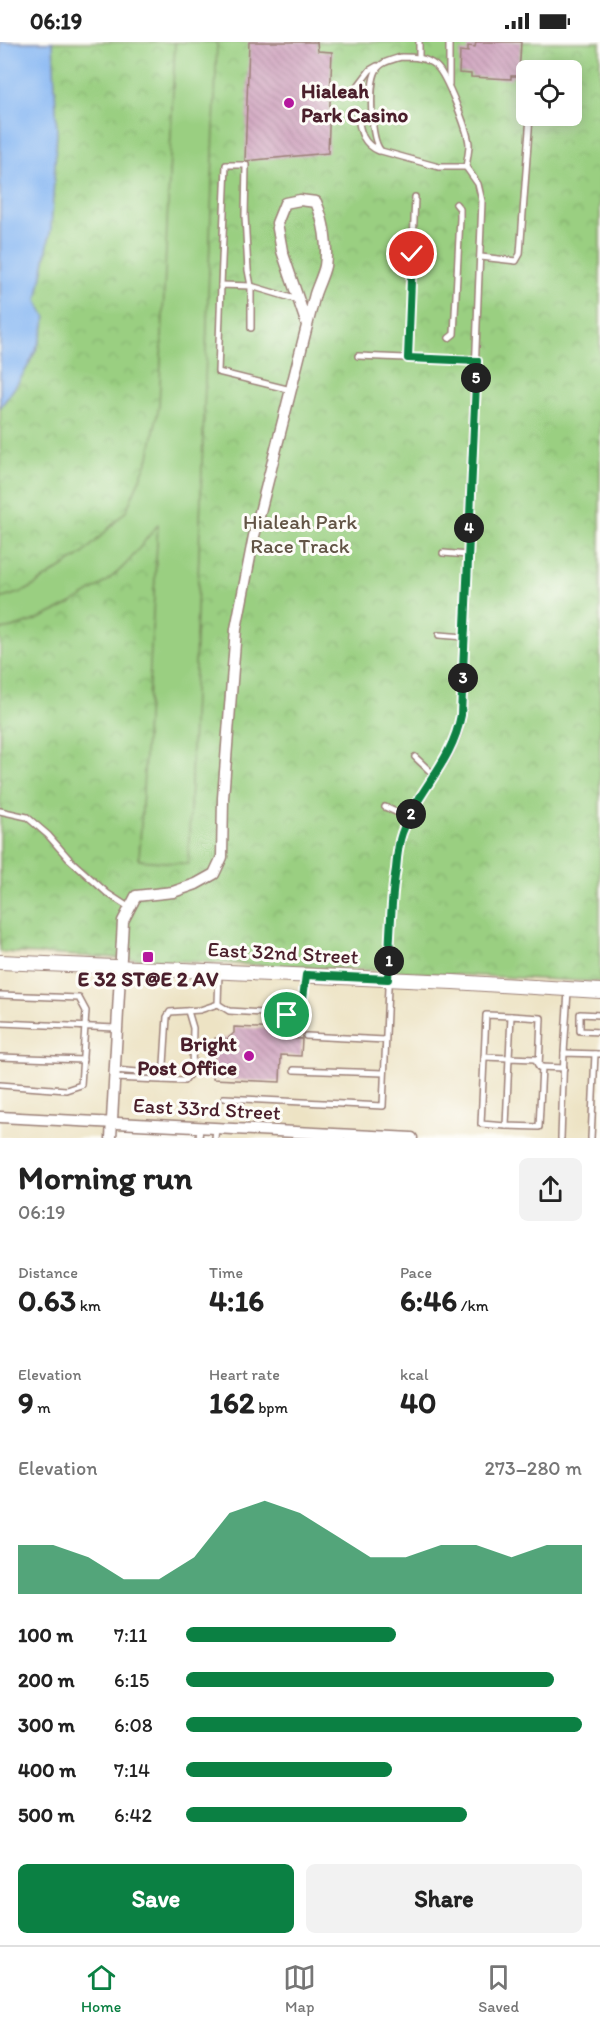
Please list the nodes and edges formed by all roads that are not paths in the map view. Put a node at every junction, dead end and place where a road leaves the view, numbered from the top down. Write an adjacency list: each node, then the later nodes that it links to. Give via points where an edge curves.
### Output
1 (419, 42): 3 (lane)
2 (449, 42): 6 (lane)
3 (419, 58): 4 (lane, via 401,57); 6 (lane, via 439,68)
4 (381, 64): 5 (lane, via 370,70); 9 (lane, via 373,79 372,121)
5 (358, 86)
6 (448, 86): 10 (lane, via 469,141)
7 (358, 117): 9 (lane, via 360,133 370,147)
8 (529, 126): 13 (lane, via 520,254 516,261)
9 (381, 151): 10 (lane, via 439,167)
10 (466, 167): 13 (lane, via 478,184 482,201)
11 (415, 197): 21 (lane)
12 (456, 204): 19 (lane, via 460,209 457,285 454,334)
13 (481, 257): 22 (lane)
14 (221, 285): 15 (lane); 15 (lane, via 226,165 246,165 245,216); 23 (lane, via 218,372)
15 (251, 286): 16 (lane); 18 (lane)
16 (298, 300): 17 (street); 17 (street, via 277,223 285,202 300,200 316,202 325,237 325,265)
17 (307, 325): 23 (street)
18 (251, 328)
19 (449, 338)
20 (358, 356): 21 (lane)
21 (408, 358): 22 (lane)
22 (477, 361): 25 (lane)
23 (291, 390): 33 (street, via 254,536 236,628 222,857 214,874 196,884 173,892 136,896)
24 (443, 553): 25 (lane)
25 (468, 555): 27 (lane)
26 (439, 635): 27 (lane)
27 (465, 637): 29 (lane, via 458,733)
28 (415, 757): 29 (lane)
29 (435, 775): 32 (lane)
30 (385, 807): 32 (lane)
31 (0, 811): 33 (lane, via 27,817 69,860)
32 (409, 818): 38 (lane, via 399,843 392,893)
33 (130, 908): 35 (street, via 123,921)
34 (0, 962): 35 (street, East 32nd Street)
35 (119, 968): 36 (street, East 32nd Street); 48 (street)
36 (219, 971): 37 (street, East 32nd Street); 42 (lane)
37 (306, 975): 38 (street, East 32nd Street); 42 (lane, via 302,1006 294,1014 229,1011)
38 (388, 979): 39 (street, East 32nd Street); 51 (lane)
39 (568, 989): 40 (street, East 32nd Street); 52 (lane)
40 (600, 992)
41 (0, 995): 47 (lane, via 79,998 86,1011)
42 (218, 1004): 43 (lane)
43 (188, 1011): 63 (lane, via 170,1012 167,1017); 63 (lane, via 193,1028 192,1071 184,1081)
44 (600, 1015): 49 (lane, via 580,1014 580,1032)
45 (511, 1016): 55 (lane, via 486,1015); 56 (lane); 58 (lane, via 541,1018)
46 (0, 1023): 47 (lane)
47 (86, 1027): 48 (lane); 57 (lane)
48 (116, 1028): 62 (street)
49 (600, 1032)
50 (306, 1036): 51 (lane)
51 (385, 1040): 61 (lane)
52 (564, 1053): 53 (lane); 59 (lane)
53 (597, 1054): 75 (lane)
54 (0, 1057): 57 (lane)
55 (484, 1057): 56 (lane); 68 (lane, via 481,1124)
56 (509, 1058): 58 (lane, via 535,1059); 68 (lane)
57 (83, 1060): 64 (lane, via 81,1085 66,1090)
58 (540, 1067): 59 (lane); 68 (lane, via 538,1127)
59 (564, 1068): 74 (lane)
60 (294, 1070): 61 (lane)
61 (384, 1073): 65 (lane, via 383,1106)
62 (114, 1074): 63 (lane); 67 (street)
63 (163, 1077)
64 (0, 1085)
65 (224, 1098)
66 (0, 1117): 67 (street, East 33rd Street)
67 (111, 1123): 69 (street, East 33rd Street); 71 (street)
68 (506, 1126)
69 (200, 1133): 70 (street, East 33rd Street)
70 (216, 1133): 72 (street, East 33rd Street)
71 (111, 1138)
72 (407, 1138): 73 (street, East 33rd Street)
73 (412, 1138)
74 (561, 1138)
75 (591, 1138)

